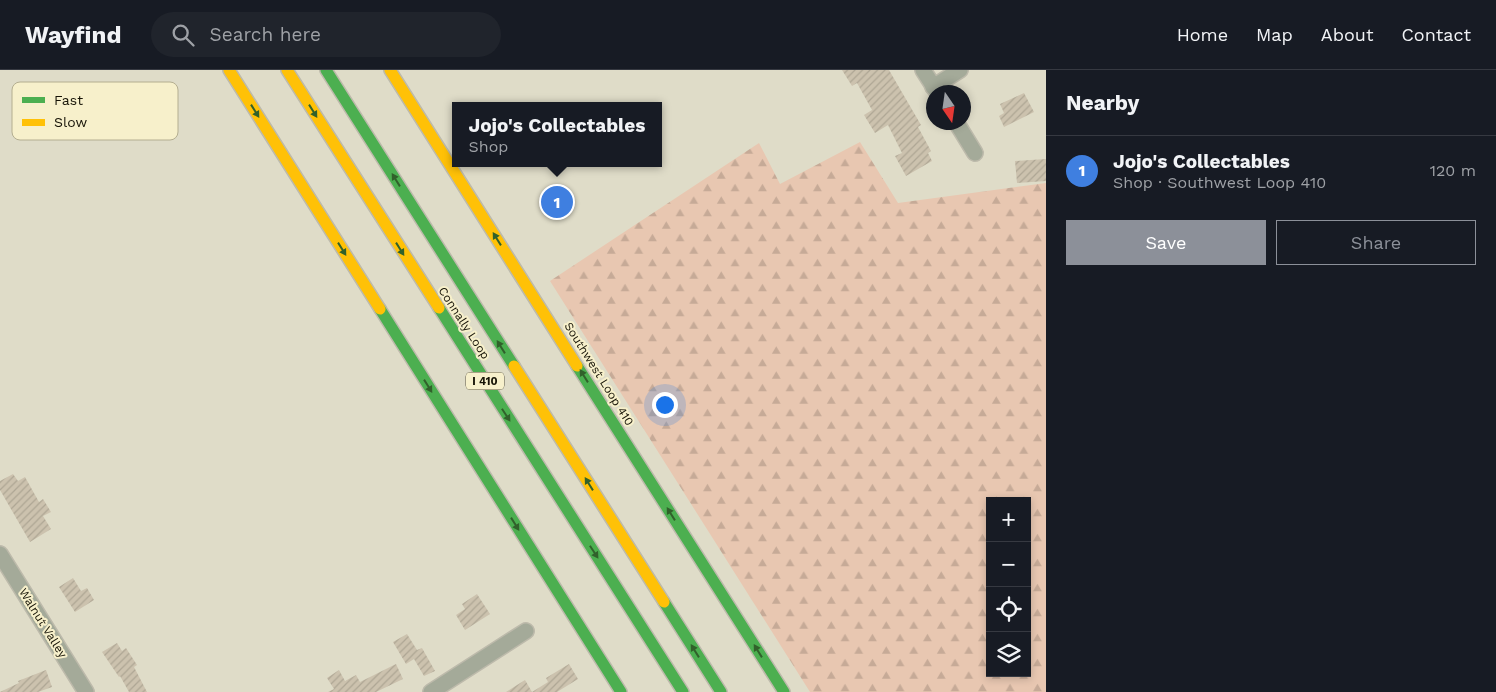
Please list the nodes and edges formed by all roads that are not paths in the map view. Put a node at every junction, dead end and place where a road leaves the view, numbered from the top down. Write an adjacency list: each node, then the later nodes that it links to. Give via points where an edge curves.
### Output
1 (229, 70): 15 (main road, one-way to 15)
2 (287, 70): 16 (main road, Connally Loop / I 410, one-way to 16)
3 (326, 70): 17 (main road, Connally Loop / I 410, one-way to 3)
4 (390, 70): 18 (main road, Southwest Loop 410, one-way to 4)
5 (923, 70): 7 (street)
6 (960, 70): 8 (street)
7 (932, 85)
8 (941, 85)
9 (961, 130): 10 (street)
10 (975, 153)
11 (0, 554): 13 (street, Walnut Valley)
12 (526, 631): 14 (street)
13 (86, 692)
14 (431, 692)
15 (621, 692)
16 (683, 692)
17 (721, 692)
18 (784, 692)

